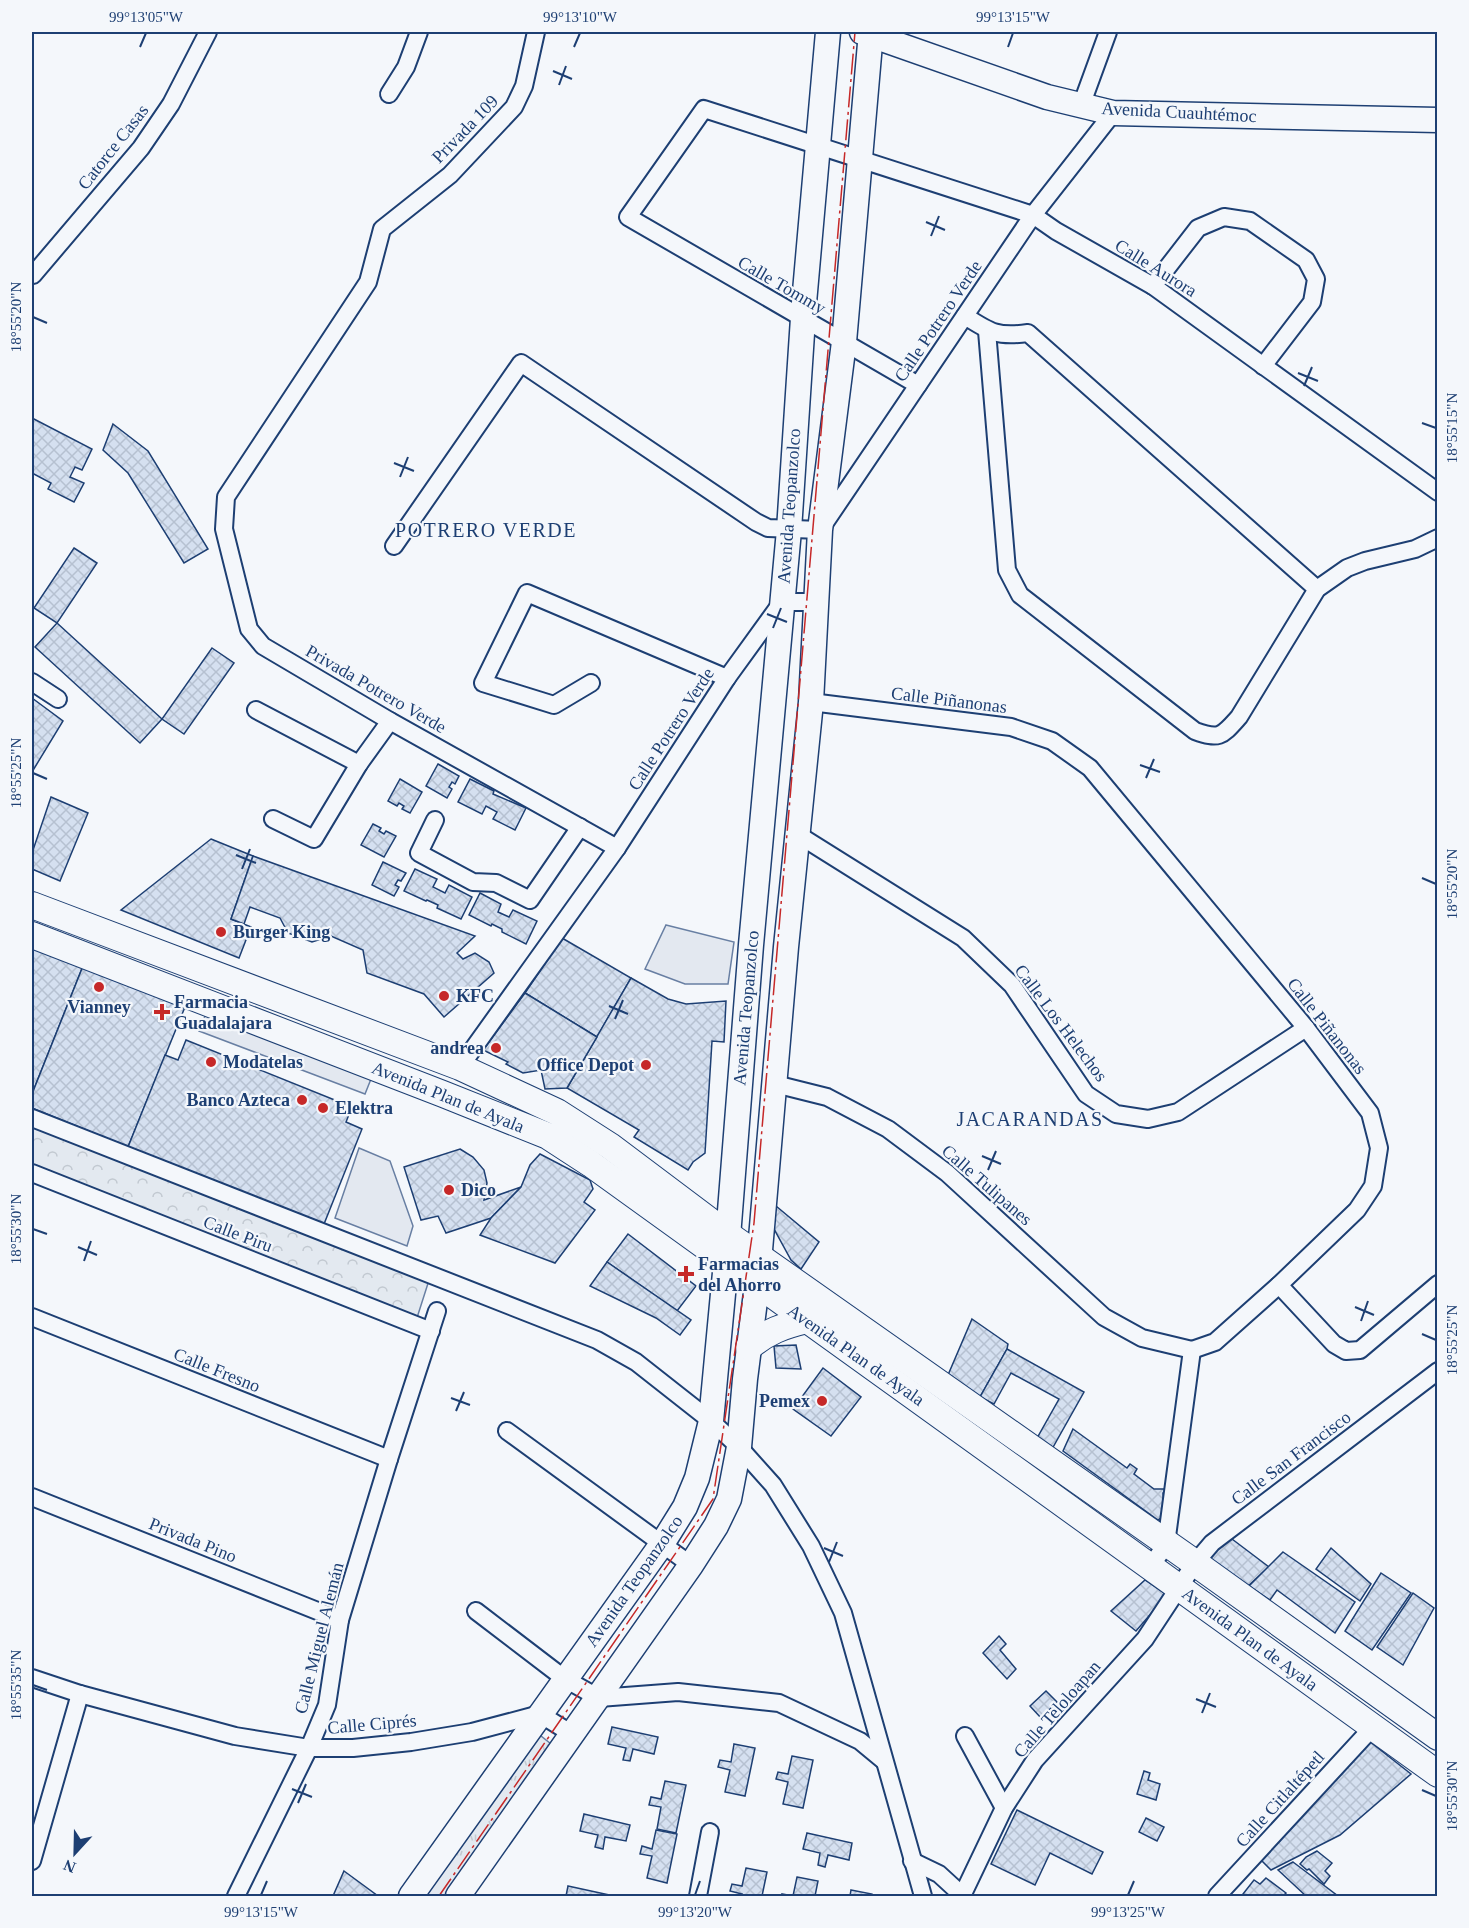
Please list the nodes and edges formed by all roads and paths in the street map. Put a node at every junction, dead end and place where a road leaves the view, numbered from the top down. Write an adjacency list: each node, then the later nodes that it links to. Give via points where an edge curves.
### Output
1 (208, 32): 16 (street, Catorce Casas, via 171,104 141,148)
2 (419, 32): 7 (street, via 406,67)
3 (536, 32): 15 (street, Privada 109, via 524,86 514,107 450,175)
4 (828, 32): 11 (main road, Avenida Teopanzolco)
5 (868, 32): 8 (main road, Avenida Cuauhtémoc); 12 (main road, Avenida Teopanzolco)
6 (1108, 32): 8 (street)
7 (388, 94)
8 (1081, 106): 9 (main road, Avenida Cuauhtémoc)
9 (1113, 113): 10 (main road, Avenida Cuauhtémoc); 13 (street, Calle Potrero Verde)
10 (1437, 120)
11 (818, 147): 12 (street, Calle Aurora); 14 (street, Calle Aurora, via 704,109); 19 (main road, Avenida Teopanzolco)
12 (861, 160): 13 (street, Calle Aurora); 21 (main road, Avenida Teopanzolco)
13 (1033, 215): 17 (street, Calle Aurora); 18 (street, Calle Potrero Verde)
14 (628, 217): 19 (street, Calle Tommy)
15 (382, 229): 38 (street, Privada Potrero Verde, via 368,282 226,496 224,529 249,629 263,646)
16 (33, 275)
17 (1154, 286): 22 (street, Calle Aurora); 22 (street, via 1198,228 1224,217 1250,221 1306,260 1316,279 1312,302)
18 (965, 316): 20 (street); 23 (street, Calle Potrero Verde)
19 (803, 320): 21 (street, Calle Tommy); 25 (main road, Avenida Teopanzolco)
20 (987, 331): 29 (street, via 1006,336 1028,333); 29 (street, via 1007,570 1020,595 1195,731 1212,737 1225,732 1239,717)
21 (844, 342): 23 (street, Calle Tommy); 26 (main road, Avenida Teopanzolco)
22 (1263, 366): 24 (street, Calle Aurora)
23 (918, 385): 26 (street, Calle Potrero Verde)
24 (1437, 492)
25 (789, 530): 26 (street); 28 (street, via 768,528 756,522 521,363); 30 (main road, Avenida Teopanzolco)
26 (820, 530): 31 (main road, Avenida Teopanzolco)
27 (1437, 538): 29 (street, via 1414,549 1347,568)
28 (394, 546)
29 (1317, 589)
30 (782, 602): 31 (street); 32 (street, Calle Potrero Verde); 47 (main road, Avenida Teopanzolco)
31 (816, 602): 36 (main road, Avenida Teopanzolco)
32 (727, 678): 34 (street, via 527,593 483,683 554,705); 44 (street, Calle Potrero Verde)
33 (32, 682): 35 (street)
34 (591, 682)
35 (58, 699)
36 (811, 702): 43 (main road, Avenida Teopanzolco); 49 (street, Calle Piñanonas, via 1011,727 1052,741 1090,768)
37 (256, 710): 39 (street)
38 (390, 721): 39 (street); 42 (street, Privada Potrero Verde)
39 (360, 764): 40 (street, via 314,839)
40 (273, 819)
41 (435, 820): 42 (street, via 419,853 473,882 495,883 530,900)
42 (579, 827): 44 (street)
43 (796, 834): 48 (main road, Avenida Teopanzolco); 49 (street, Calle Los Helechos, via 963,938 1012,985 1086,1094 1116,1114 1148,1119 1178,1112)
44 (617, 848): 50 (street, Calle Potrero Verde)
45 (32, 905): 50 (main road, Avenida Plan de Ayala)
46 (32, 935): 56 (main road, Avenida Plan de Ayala, via 548,1136)
47 (751, 945): 48 (main road); 54 (main road, Avenida Teopanzolco)
48 (786, 946): 51 (main road, Avenida Teopanzolco)
49 (1306, 1028): 59 (street, Calle Piñanonas, via 1370,1113 1380,1148 1373,1186 1358,1210)
50 (460, 1067): 54 (main road, Avenida Plan de Ayala, via 566,1118 610,1146)
51 (775, 1084): 55 (main road, Avenida Teopanzolco); 65 (street, Calle Tulipanes, via 827,1097 888,1129 947,1173 1104,1317 1142,1338)
52 (32, 1118): 67 (street, via 597,1340 636,1362)
53 (32, 1173): 63 (street, Calle Piru)
54 (727, 1234): 55 (main road, Avenida Plan de Ayala); 56 (main road, Avenida Teopanzolco)
55 (759, 1257): 58 (main road, Avenida Teopanzolco); 73 (main road, Avenida Plan de Ayala)
56 (726, 1262): 58 (main road, Avenida Plan de Ayala); 67 (main road, Avenida Teopanzolco)
57 (1437, 1284): 59 (street, via 1360,1350 1346,1351 1334,1344)
58 (757, 1285): 62 (main road, Avenida Plan de Ayala); 64 (main road, Avenida Teopanzolco)
59 (1279, 1285): 65 (street, Calle Piñanonas, via 1215,1342)
60 (437, 1311): 63 (street, Calle Miguel Alemán)
61 (32, 1317): 70 (street, Calle Fresno)
62 (807, 1320): 64 (main road, via 780,1327); 76 (main road, Avenida Plan de Ayala)
63 (431, 1331): 70 (street, Calle Miguel Alemán)
64 (749, 1347): 69 (main road, Avenida Teopanzolco)
65 (1192, 1350): 73 (street)
66 (1437, 1371): 74 (street, Calle San Francisco, via 1212,1543)
67 (711, 1421): 69 (street); 72 (main road, Avenida Teopanzolco, via 686,1508)
68 (507, 1431): 72 (street)
69 (739, 1447): 75 (main road, Avenida Teopanzolco, via 729,1498); 90 (street, via 779,1494 811,1546 843,1613)
70 (389, 1459): 79 (street, Calle Miguel Alemán)
71 (32, 1497): 79 (street, Privada Pino)
72 (663, 1544): 75 (street); 81 (main road, Avenida Teopanzolco)
73 (1166, 1544): 74 (main road, Avenida Plan de Ayala); 76 (street)
74 (1195, 1563): 77 (street, Calle San Francisco); 88 (main road, Avenida Plan de Ayala)
75 (691, 1565): 83 (main road, Avenida Teopanzolco)
76 (1150, 1568): 77 (main road, Avenida Plan de Ayala)
77 (1179, 1587): 85 (main road, Avenida Plan de Ayala); 92 (street, Calle Teloloapan, via 1145,1639 1035,1760)
78 (476, 1611): 81 (street)
79 (340, 1620): 89 (street, Calle Miguel Alemán, via 327,1705)
80 (34, 1676): 82 (street, Calle Ciprés)
81 (565, 1678): 83 (street); 84 (main road, Avenida Teopanzolco)
82 (80, 1694): 89 (street, Calle Ciprés, via 235,1736); 94 (street)
83 (599, 1698): 86 (main road, Avenida Teopanzolco); 90 (street, via 678,1692 779,1703 860,1742)
84 (540, 1714): 86 (street); 89 (street, Calle Ciprés, via 472,1732 411,1742); 98 (main road, Avenida Teopanzolco)
85 (1372, 1728): 91 (main road, Avenida Plan de Ayala); 103 (street, Calle Citlaltépetl)
86 (572, 1734): 99 (main road, Avenida Teopanzolco)
87 (965, 1736): 92 (street)
88 (1437, 1737)
89 (309, 1748): 97 (street, Calle Miguel Alemán)
90 (883, 1760): 96 (street)
91 (1437, 1774)
92 (1004, 1808): 102 (street, Calle Teloloapan)
93 (710, 1832): 100 (street)
94 (34, 1841): 95 (street)
95 (32, 1861)
96 (912, 1861): 101 (street); 102 (street, via 939,1874)
97 (236, 1896)
98 (411, 1896)
99 (458, 1896)
100 (698, 1896)
101 (923, 1896)
102 (962, 1896)
103 (1217, 1896)

